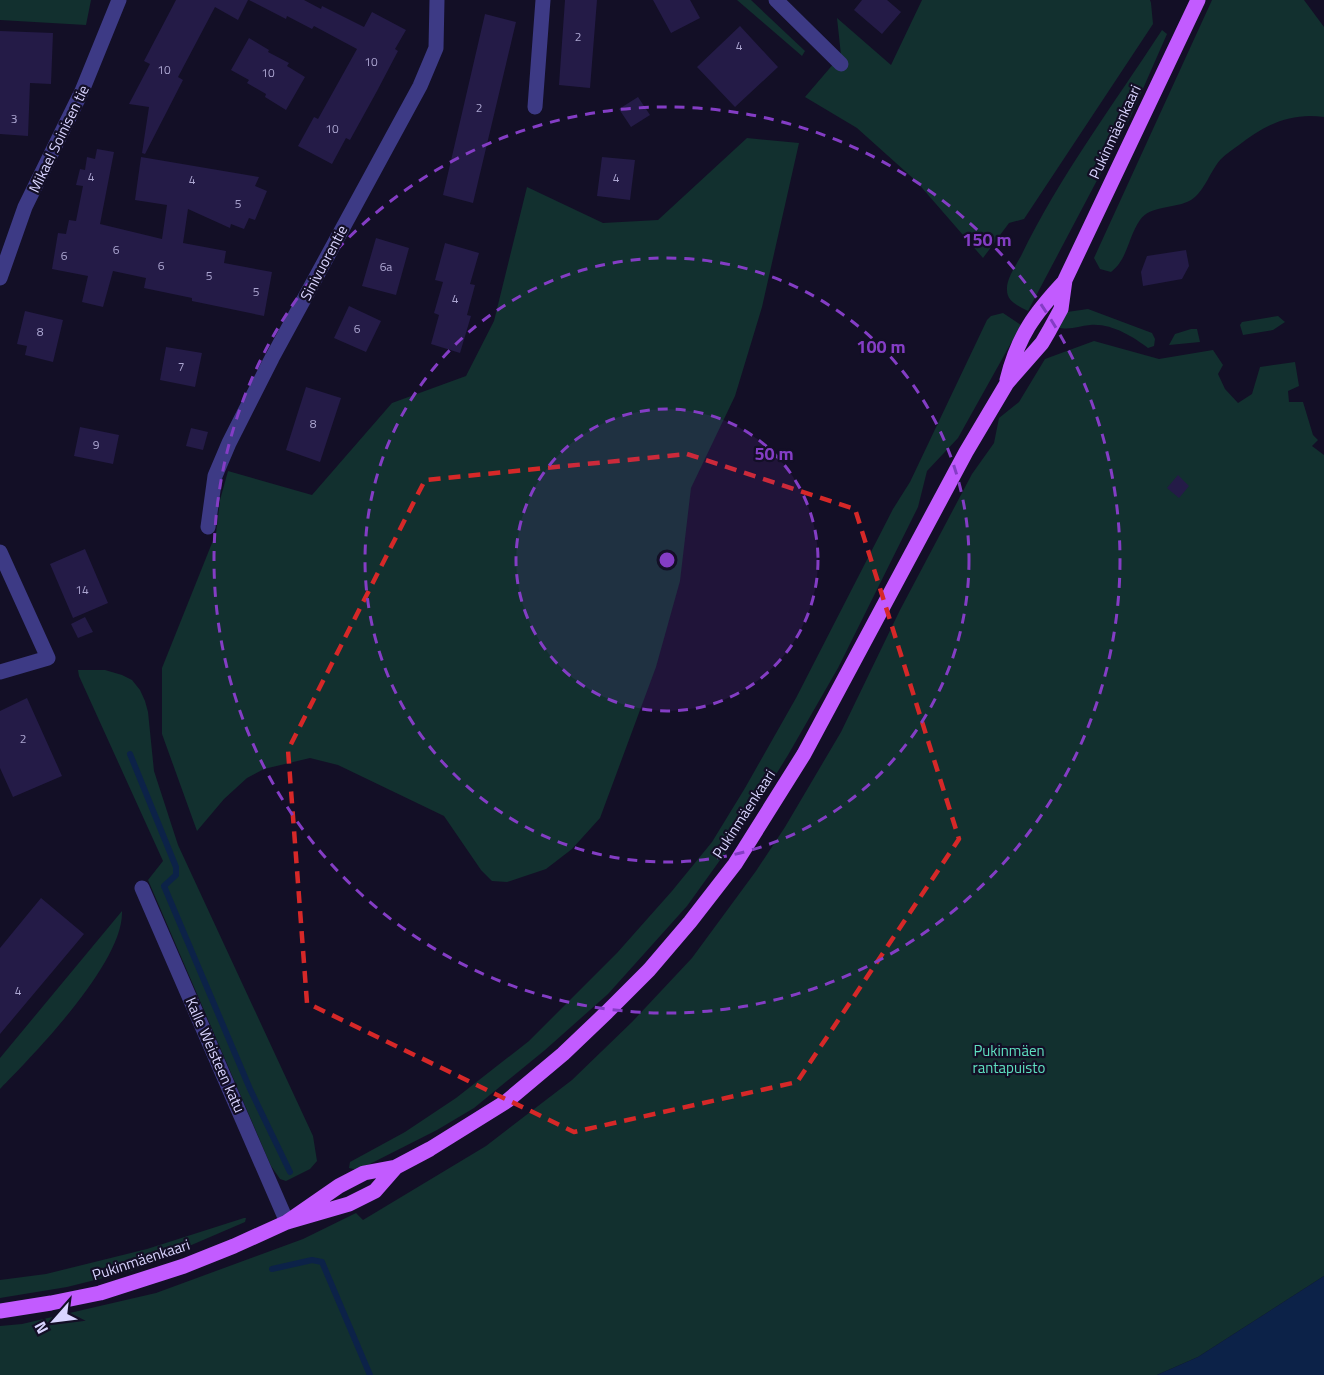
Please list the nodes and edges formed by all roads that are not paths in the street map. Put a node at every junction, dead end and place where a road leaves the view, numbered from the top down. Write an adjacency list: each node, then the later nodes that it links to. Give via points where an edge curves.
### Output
1 (119, 0): 8 (street, Mikael Soinisen tie, via 82,91 25,207)
2 (437, 0): 9 (street, Sinivuorentie, via 436,48 420,87 229,443 215,476)
3 (543, 0): 7 (street)
4 (776, 0): 6 (street)
5 (1198, 0): 13 (main road, Pukinmäenkaari, via 1065,280 1061,309 1045,337 1006,383 804,754 735,864 649,970 563,1054 507,1101)
6 (841, 64)
7 (536, 107)
8 (0, 278)
9 (208, 527)
10 (0, 552): 11 (street, via 48,658)
11 (0, 672)
12 (142, 888): 14 (street, Kalle Weisteen katu)
13 (396, 1167): 14 (main road, Pukinmäenkaari, via 364,1173 339,1185); 14 (main road, Pukinmäenkaari, via 375,1191 349,1204)
14 (287, 1222): 15 (main road, Pukinmäenkaari, via 184,1266 100,1293)
15 (0, 1311)

